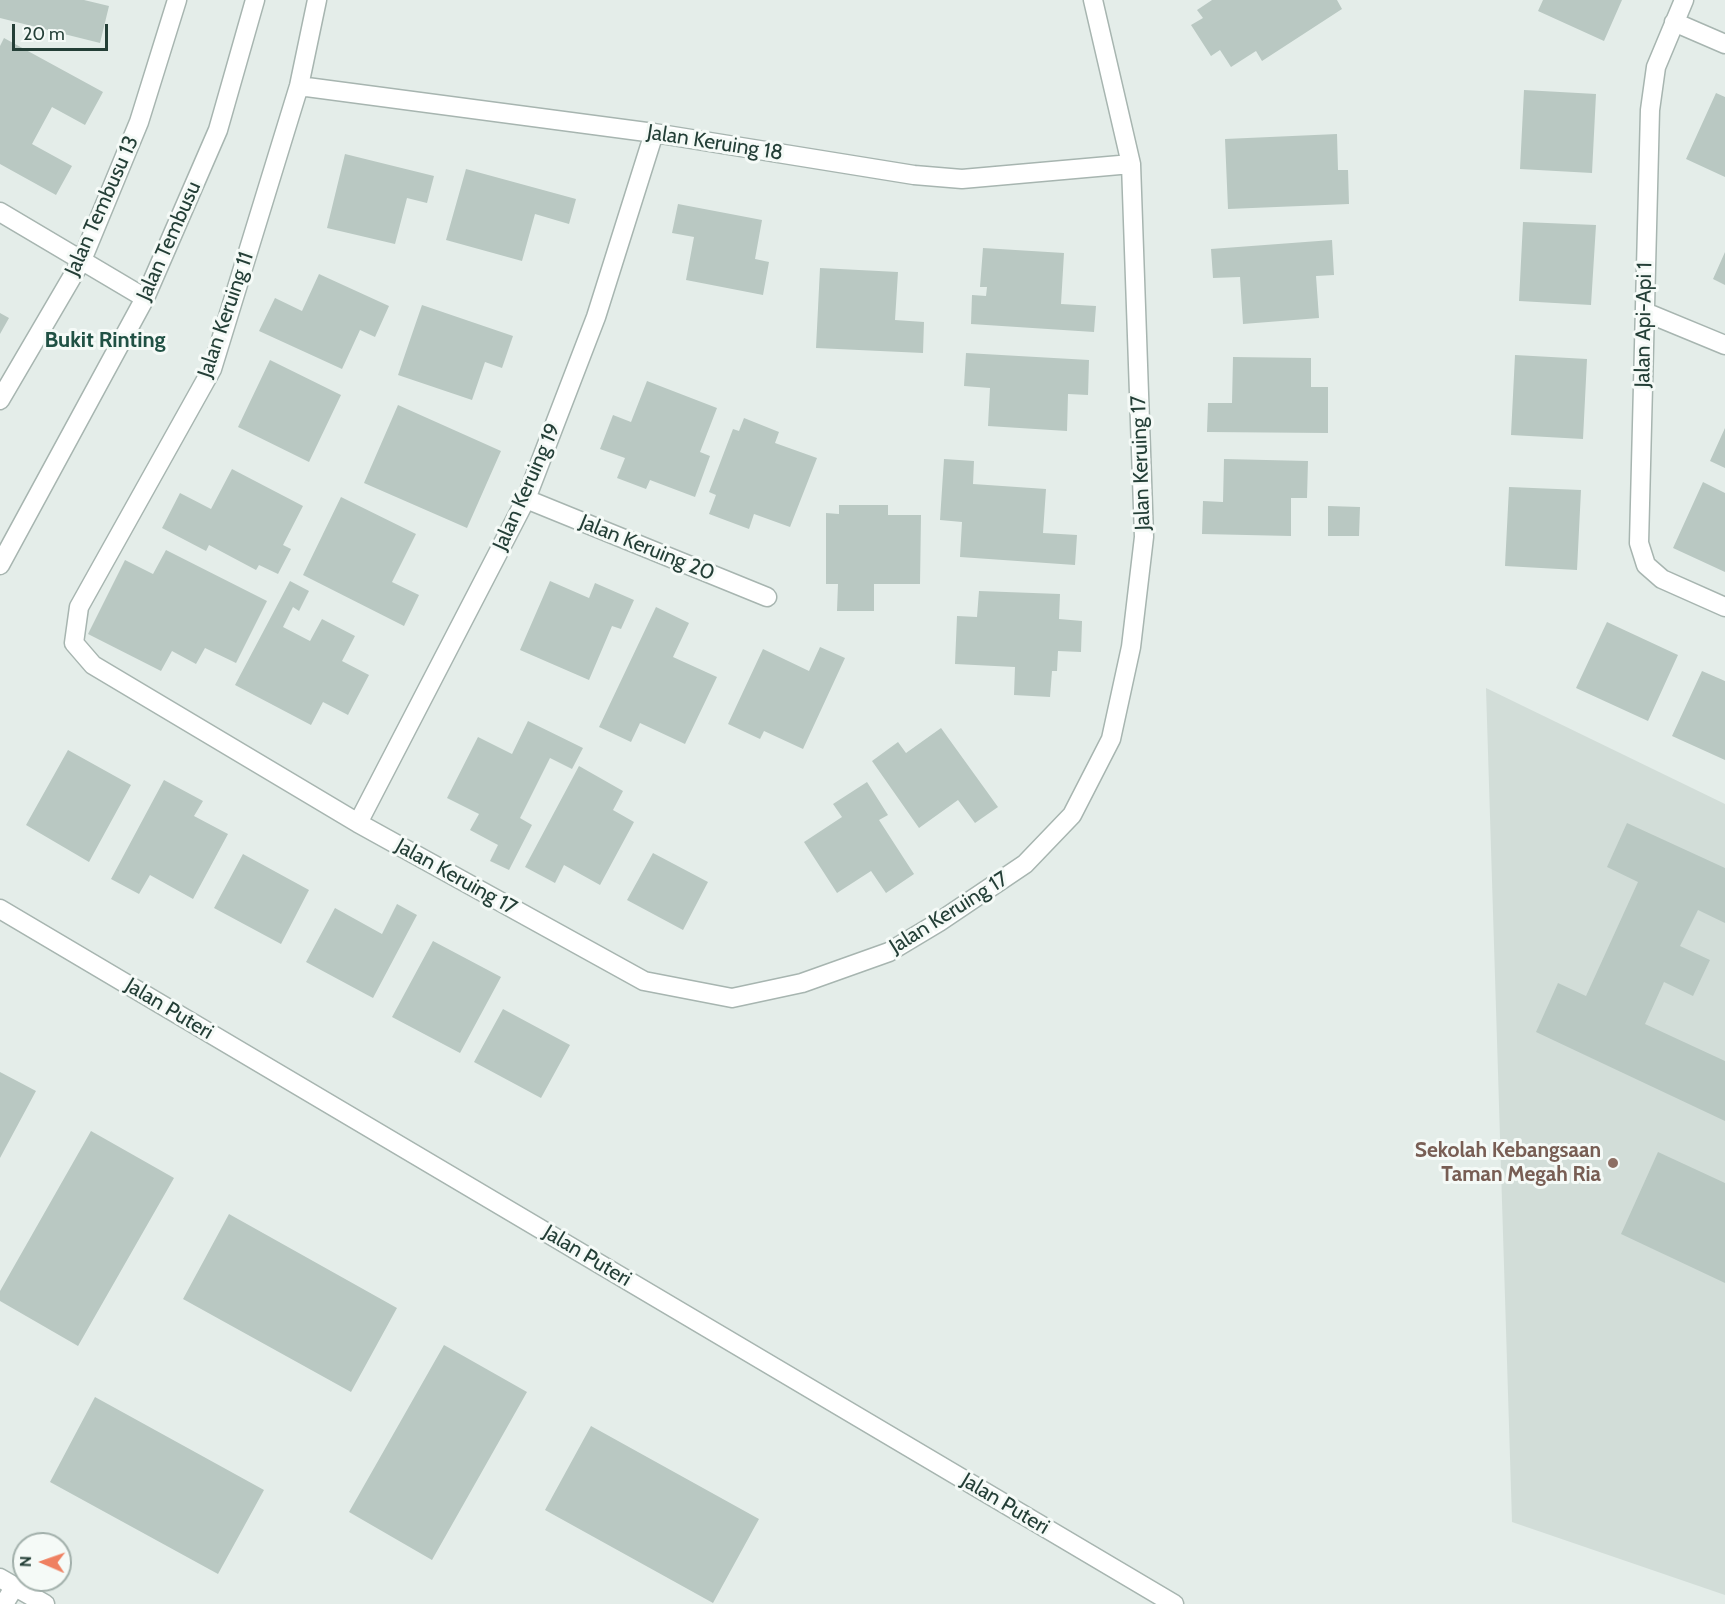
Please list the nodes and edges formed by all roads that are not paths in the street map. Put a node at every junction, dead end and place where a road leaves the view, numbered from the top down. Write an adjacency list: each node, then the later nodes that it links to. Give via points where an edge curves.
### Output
1 (177, 0): 12 (street, Jalan Tembusu 13, via 139,123)
2 (255, 0): 13 (street, Jalan Tembusu, via 218,130)
3 (316, 0): 8 (street, Jalan Keruing 11)
4 (1092, 0): 10 (street, Jalan Keruing 17)
5 (1684, 0): 6 (street, Jalan Api-Api 1)
6 (1674, 22): 7 (street); 14 (street, Jalan Api-Api 1, via 1656,67 1650,110)
7 (1725, 44)
8 (299, 86): 9 (street, Jalan Keruing 18); 21 (street, Jalan Keruing 11, via 212,369 79,607)
9 (654, 133): 10 (street, Jalan Keruing 18, via 914,175 962,178); 17 (street, Jalan Keruing 19, via 596,317)
10 (1131, 164): 22 (street, Jalan Keruing 17, via 1144,537 1131,647 1111,739 1072,815 1025,864 889,952 802,983 732,998 644,981)
11 (0, 212): 12 (street)
12 (82, 260): 13 (street); 16 (street, Jalan Tembusu 13)
13 (145, 298): 18 (street, Jalan Tembusu)
14 (1645, 312): 15 (street); 20 (street, Jalan Api-Api 1, via 1639,543 1646,565 1662,579)
15 (1725, 345)
16 (0, 400)
17 (526, 499): 19 (street, Jalan Keruing 20); 22 (street, Jalan Keruing 19)
18 (0, 565)
19 (767, 597)
20 (1725, 607)
21 (74, 643): 22 (street, Jalan Keruing 17, via 93,665)
22 (358, 823)
23 (0, 909): 27 (street, Jalan Puteri)
24 (8, 1582): 25 (street); 26 (street)
25 (4, 1604)
26 (45, 1604)
27 (1174, 1604)

